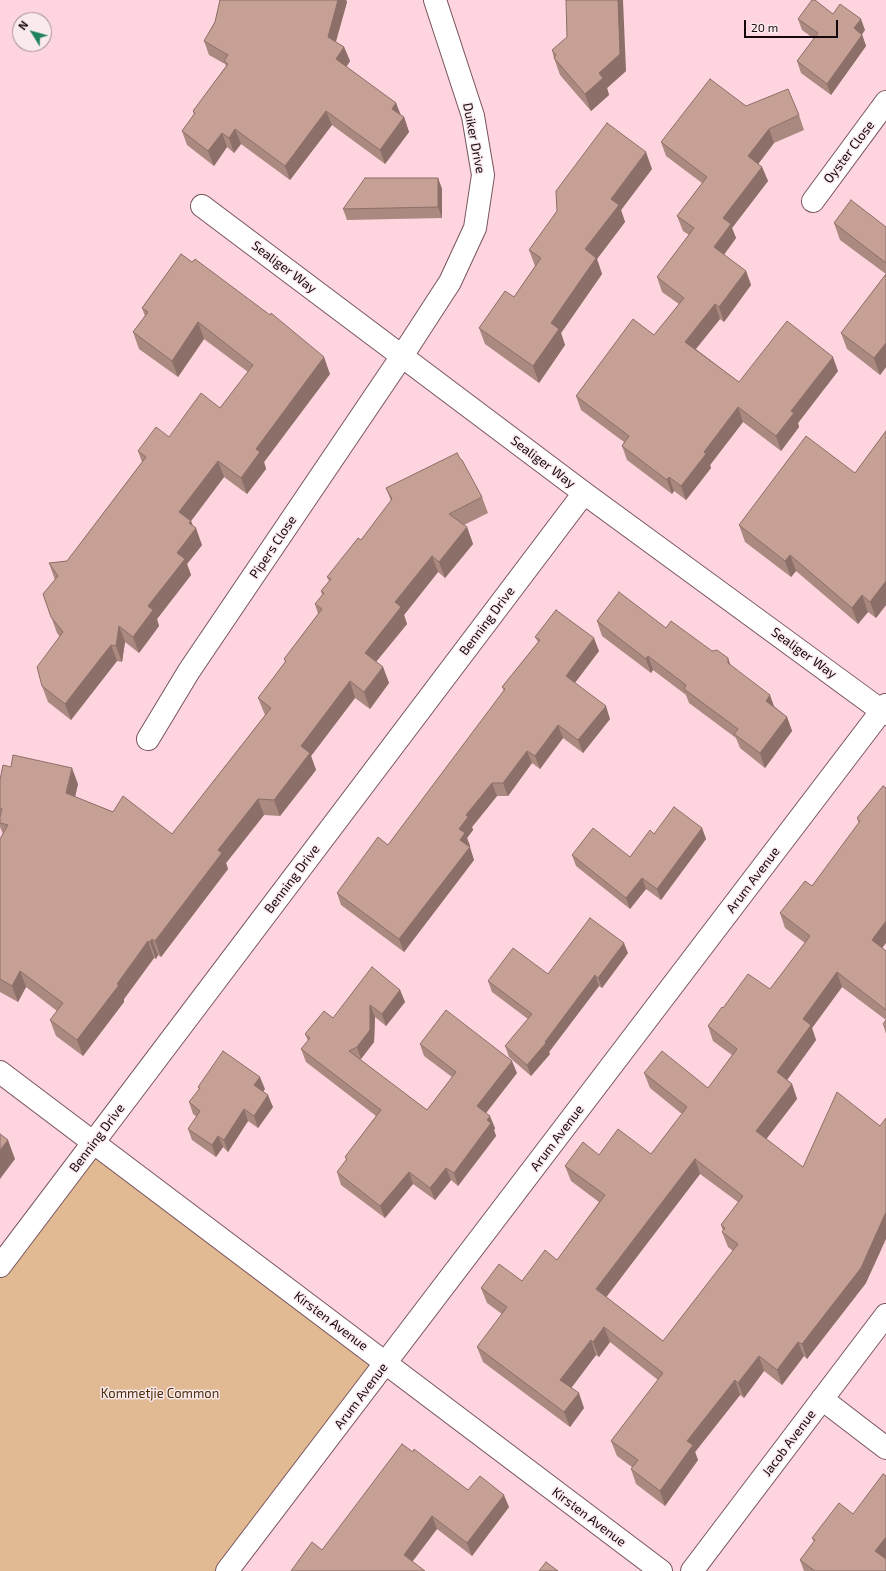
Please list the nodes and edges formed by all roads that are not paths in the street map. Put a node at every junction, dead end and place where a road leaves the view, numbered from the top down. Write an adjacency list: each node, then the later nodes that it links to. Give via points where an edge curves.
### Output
1 (435, 0): 5 (street, Duiker Drive, via 473,116 483,175 476,228 450,282)
2 (886, 102): 3 (street, Oyster Close)
3 (813, 201)
4 (202, 206): 5 (street, Sealiger Way)
5 (402, 356): 6 (street, Sealiger Way); 8 (street, Pipers Close, via 189,671)
6 (584, 493): 7 (street, Sealiger Way); 10 (street, Benning Drive)
7 (885, 710): 13 (street, Arum Avenue)
8 (148, 739)
9 (0, 1072): 10 (street, Kirsten Avenue)
10 (94, 1142): 11 (street, Benning Drive); 13 (street, Kirsten Avenue)
11 (0, 1266)
12 (886, 1315): 14 (street, Jacob Avenue)
13 (386, 1363): 16 (street, Arum Avenue); 17 (street, Kirsten Avenue)
14 (822, 1399): 15 (street); 18 (street, Jacob Avenue)
15 (886, 1448)
16 (227, 1571)
17 (661, 1571)
18 (692, 1571)

